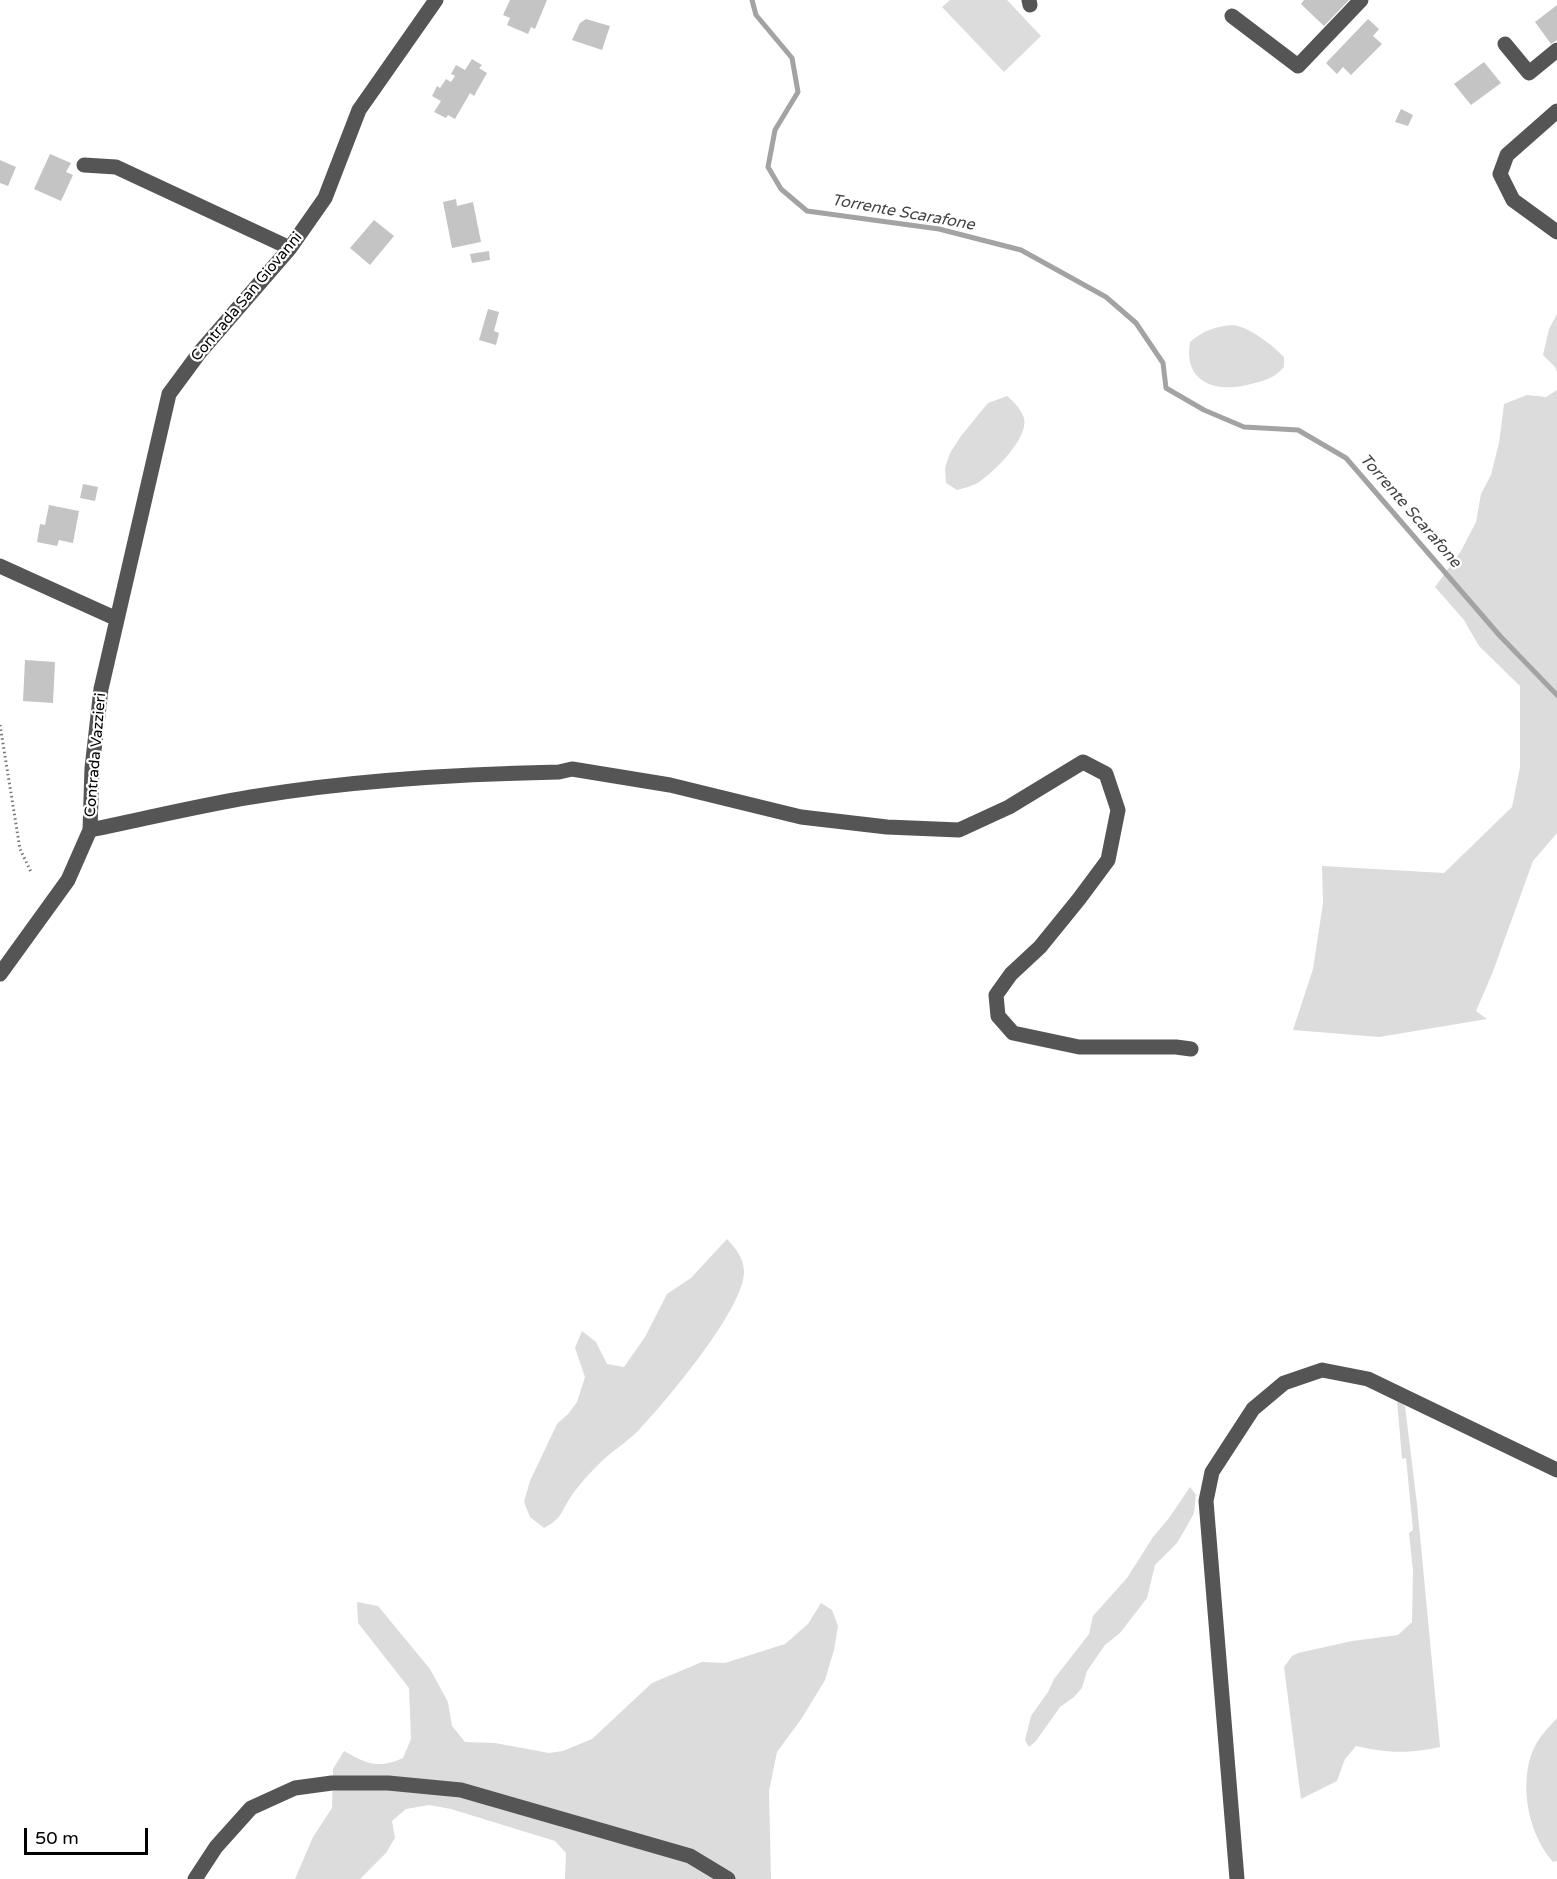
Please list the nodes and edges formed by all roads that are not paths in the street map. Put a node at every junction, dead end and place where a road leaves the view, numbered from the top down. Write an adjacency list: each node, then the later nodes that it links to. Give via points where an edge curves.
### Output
1 (435, 0): 9 (street, Contrada San Giovanni, via 358,110 325,198)
2 (1361, 0): 3 (street, via 1298,66)
3 (1232, 16)
4 (1505, 44): 5 (street, via 1529,73)
5 (1557, 50)
6 (1557, 111): 8 (street, via 1507,155 1500,174 1513,200)
7 (84, 165): 9 (street, via 116,167)
8 (1557, 232)
9 (290, 248): 11 (street, Contrada San Giovanni, via 169,394)
10 (0, 566): 11 (street)
11 (117, 619): 12 (street, Contrada Vazzieri, via 100,700)
12 (90, 830): 13 (street, Contrada Vazzieri, via 68,880); 14 (street, via 252,797 362,783 572,769 670,785 801,817 959,830 1009,807 1083,762 1106,774 1118,810 1108,860 1079,900 996,995 998,1016 1013,1033 1079,1047)
13 (0, 974)
14 (1191, 1049)
15 (1557, 1470): 18 (street, via 1368,1379 1322,1370 1284,1383 1253,1409 1212,1472 1206,1501)
16 (195, 1879): 17 (street, via 216,1847 251,1808 294,1788 388,1783 461,1790 690,1856)
17 (728, 1879)
18 (1237, 1879)

